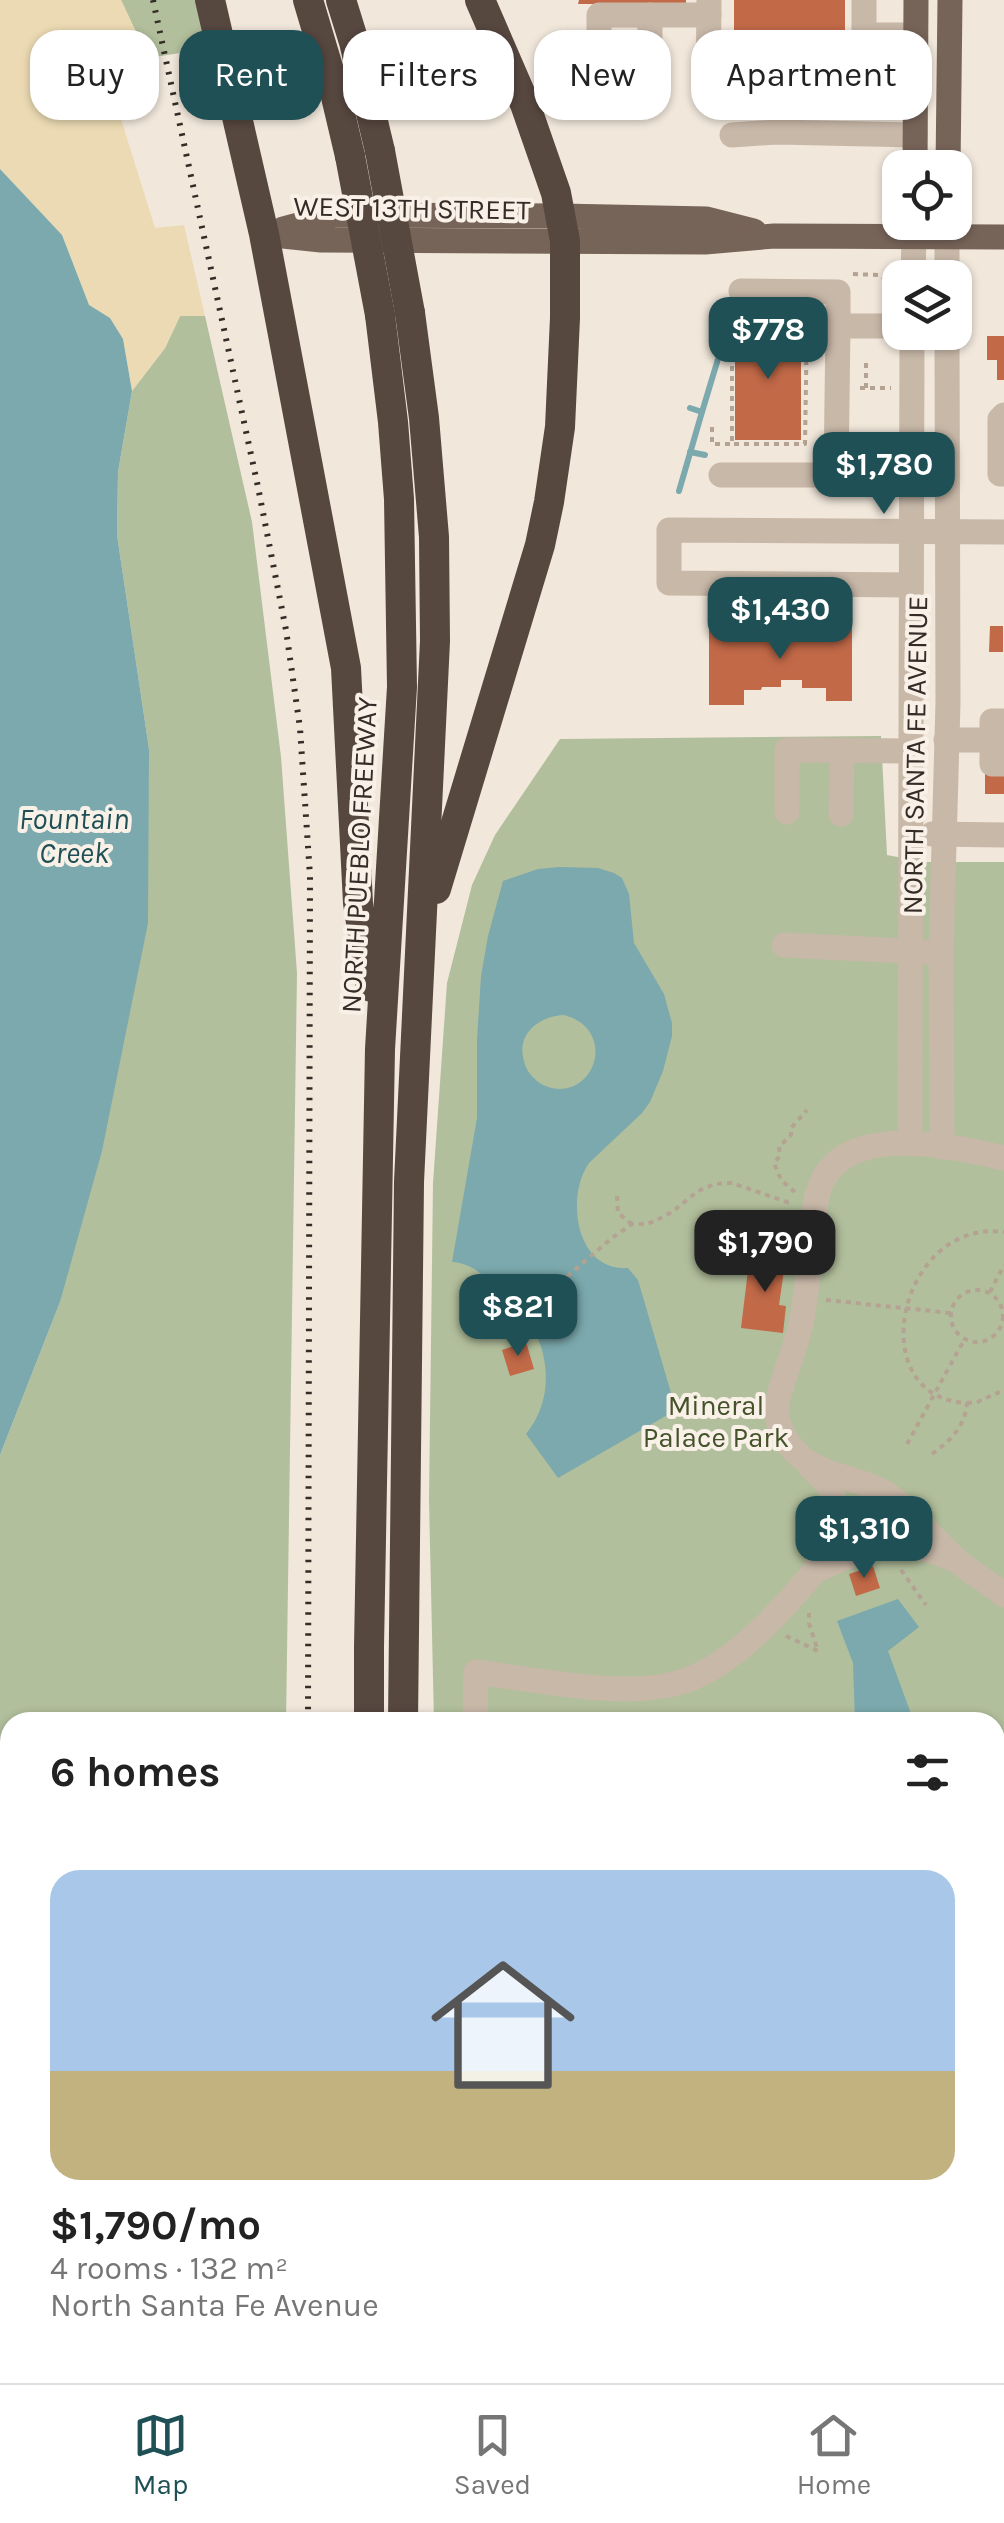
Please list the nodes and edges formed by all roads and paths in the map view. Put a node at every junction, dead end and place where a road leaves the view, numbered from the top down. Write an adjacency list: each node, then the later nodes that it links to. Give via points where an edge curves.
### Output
1 (210, 0): 25 (highway)
2 (308, 0): 21 (highway, NORTH PUEBLO FREEWAY, via 333,84)
3 (341, 0): 21 (highway, NORTH PUEBLO FREEWAY)
4 (480, 0): 22 (highway, via 525,104)
5 (864, 0): 12 (street)
6 (916, 0): 13 (main road)
7 (950, 0): 20 (main road)
8 (709, 8): 9 (street)
9 (650, 15): 10 (street, via 599,15); 11 (street)
10 (599, 30)
11 (650, 30)
12 (864, 30)
13 (916, 30)
14 (776, 120): 16 (street)
15 (915, 120): 18 (main road)
16 (776, 132): 17 (street); 18 (street)
17 (732, 135)
18 (915, 135): 19 (main road)
19 (915, 150)
20 (948, 150)
21 (365, 153): 58 (highway, NORTH PUEBLO FREEWAY, bridge, via 410,313 434,537); 62 (highway, NORTH PUEBLO FREEWAY, bridge, via 394,422 402,595)
22 (563, 229): 23 (main road, WEST 13TH STREET, via 705,242); 25 (main road, WEST 13TH STREET, via 321,240); 58 (highway, via 566,318 550,502)
23 (882, 231)
24 (972, 233): 26 (main road, WEST 13TH STREET)
25 (264, 234): 62 (highway, via 346,668 358,903)
26 (1004, 238)
27 (846, 274): 28 (path)
28 (882, 277)
29 (741, 291): 30 (path, via 735,291); 31 (street, via 838,292)
30 (726, 320): 41 (path, via 732,327); 41 (path, via 806,321 805,444)
31 (838, 326): 32 (street); 36 (street)
32 (882, 327)
33 (902, 350): 44 (street, NORTH SANTA FE AVENUE)
34 (947, 350): 45 (street, NORTH SANTA FE AVENUE)
35 (866, 362): 37 (path)
36 (837, 388): 37 (path); 43 (street, via 836,475)
37 (866, 388): 38 (path)
38 (891, 388)
39 (1004, 415): 42 (street)
40 (712, 427): 41 (path, via 712,444)
41 (732, 444)
42 (1004, 474)
43 (722, 475)
44 (911, 530): 45 (street); 47 (street, NORTH SANTA FE AVENUE); 47 (street, via 669,530 668,582)
45 (948, 531): 46 (street); 49 (street, NORTH SANTA FE AVENUE)
46 (1004, 532)
47 (911, 585): 51 (street, NORTH SANTA FE AVENUE)
48 (998, 731): 49 (street); 52 (street, via 992,764)
49 (946, 740): 56 (street, NORTH SANTA FE AVENUE)
50 (842, 750): 51 (street); 53 (street, via 787,750); 54 (street)
51 (912, 751): 55 (street, NORTH SANTA FE AVENUE)
52 (1004, 764)
53 (787, 812)
54 (841, 814)
55 (912, 834): 56 (street); 60 (street, NORTH SANTA FE AVENUE)
56 (946, 834): 57 (street); 61 (street, NORTH SANTA FE AVENUE)
57 (1004, 835)
58 (422, 942): 92 (highway, NORTH PUEBLO FREEWAY, via 409,1182)
59 (784, 945): 60 (street)
60 (912, 951): 61 (street); 64 (street, NORTH SANTA FE AVENUE)
61 (941, 952): 65 (street, NORTH SANTA FE AVENUE)
62 (380, 1049): 91 (highway, NORTH PUEBLO FREEWAY)
63 (808, 1110): 68 (path, via 774,1162 800,1204 724,1182 698,1191 655,1222)
64 (910, 1144): 65 (street); 72 (street, via 862,1148 829,1170 818,1196)
65 (942, 1146): 66 (street)
66 (1004, 1158)
67 (617, 1196): 68 (path, via 618,1214)
68 (632, 1224): 76 (path)
69 (1004, 1232): 73 (path, via 974,1233 946,1246 925,1265)
70 (1004, 1265): 71 (path)
71 (990, 1292): 74 (path, via 962,1294); 75 (path, via 1003,1310)
72 (805, 1298): 73 (path); 83 (street, via 776,1408 782,1434)
73 (906, 1308): 74 (path); 79 (path, via 910,1366)
74 (950, 1313): 77 (path)
75 (1003, 1326): 77 (path, via 982,1343)
76 (498, 1335)
77 (964, 1340): 79 (path)
78 (1004, 1390): 80 (path)
79 (934, 1395): 80 (path); 81 (path)
80 (967, 1403): 82 (path, via 959,1429)
81 (907, 1444)
82 (932, 1454)
83 (804, 1460): 84 (street, via 889,1496); 86 (street, via 828,1485 836,1507)
84 (960, 1563): 86 (street, via 932,1550 889,1545); 87 (street)
85 (900, 1569): 89 (path)
86 (815, 1570): 90 (street)
87 (1004, 1594)
88 (817, 1600): 90 (path, via 808,1614 818,1651)
89 (926, 1605)
90 (764, 1626): 93 (street, via 707,1670 676,1684 608,1688 476,1672)
91 (369, 1712)
92 (404, 1712)
93 (475, 1712)

